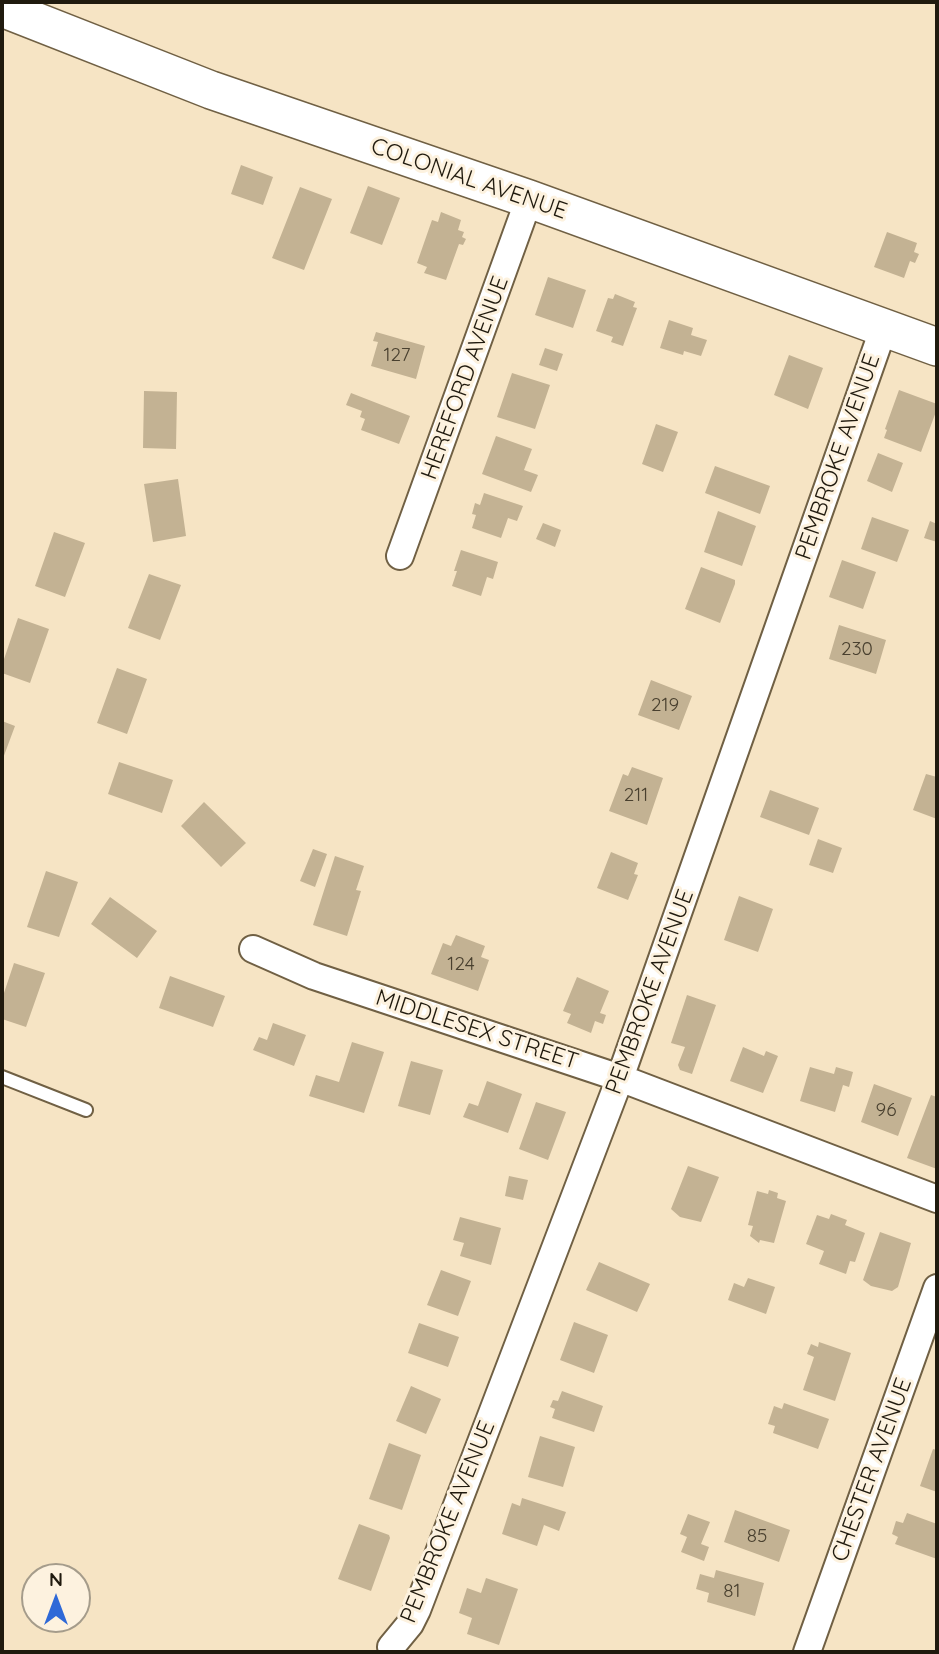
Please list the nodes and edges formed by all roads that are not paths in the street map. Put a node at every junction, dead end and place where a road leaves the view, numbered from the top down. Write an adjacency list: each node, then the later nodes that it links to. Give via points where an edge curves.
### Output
1 (2, 8): 2 (street, COLONIAL AVENUE, via 211,90)
2 (529, 199): 3 (street, COLONIAL AVENUE); 5 (street, HEREFORD AVENUE)
3 (884, 327): 4 (street, COLONIAL AVENUE); 8 (street, PEMBROKE AVENUE)
4 (937, 348)
5 (400, 556)
6 (253, 949): 8 (street, MIDDLESEX STREET, via 314,976)
7 (2, 1077): 9 (lane)
8 (620, 1077): 10 (street, MIDDLESEX STREET); 12 (street, PEMBROKE AVENUE, via 418,1610)
9 (86, 1110)
10 (937, 1199)
11 (937, 1288): 13 (street, CHESTER AVENUE)
12 (391, 1647)
13 (807, 1652)

